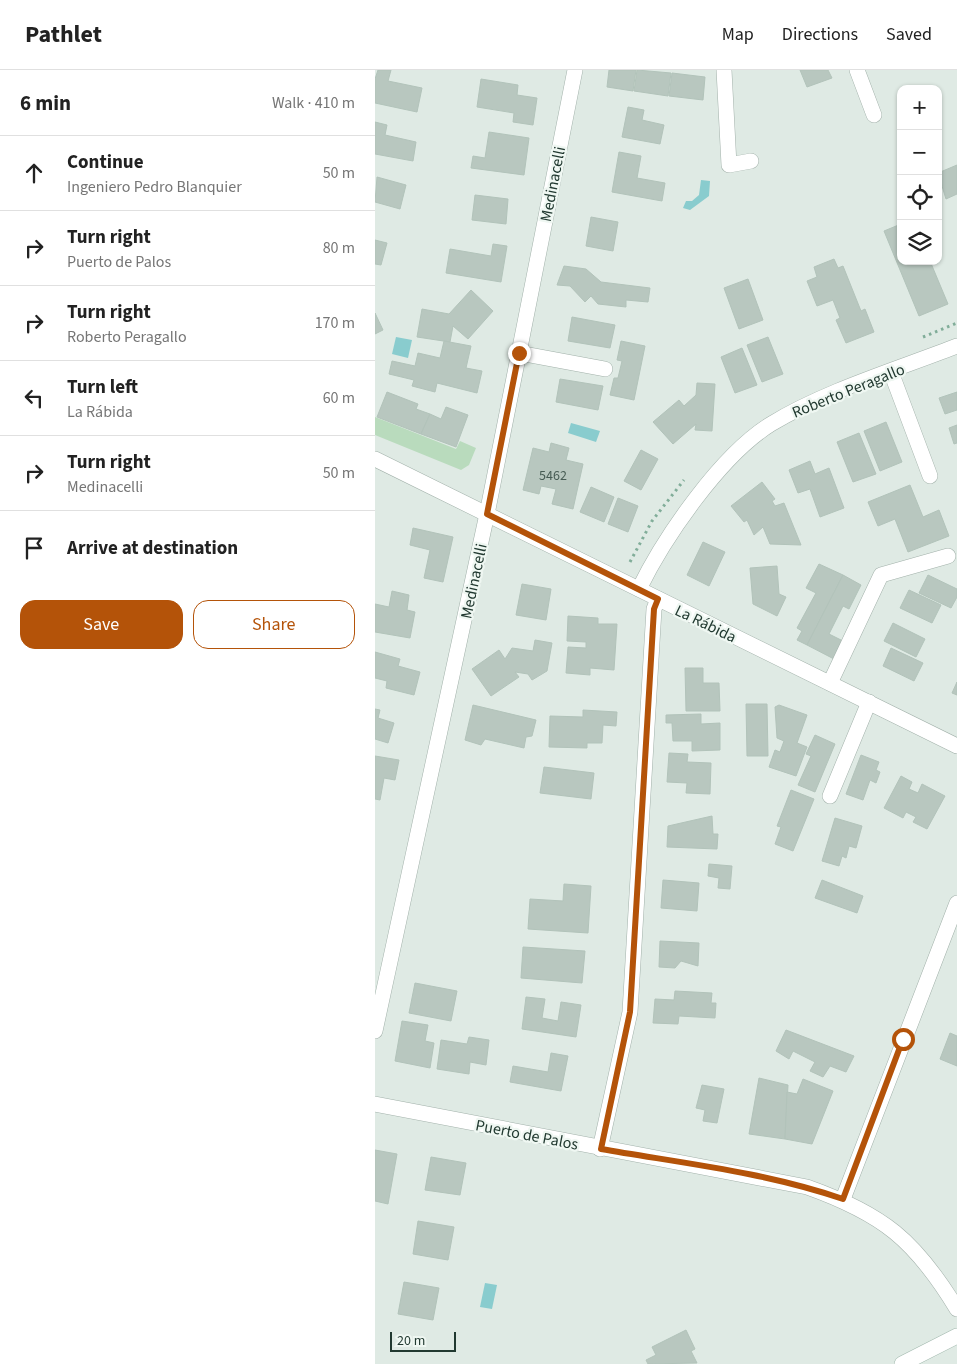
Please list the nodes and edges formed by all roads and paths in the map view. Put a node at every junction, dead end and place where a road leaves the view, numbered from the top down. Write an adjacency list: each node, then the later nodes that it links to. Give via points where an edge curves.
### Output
1 (575, 70): 7 (street, Medinacelli)
2 (723, 70): 5 (street, via 729,165)
3 (857, 70): 4 (street)
4 (874, 114)
5 (751, 161)
6 (957, 346): 9 (street, Roberto Peragallo)
7 (519, 353): 8 (street); 12 (street, Medinacelli)
8 (605, 369)
9 (891, 372): 11 (street); 14 (street, Roberto Peragallo, via 810,403 750,439 714,476 668,540)
10 (375, 459): 12 (street, La Rábida)
11 (930, 476)
12 (487, 514): 14 (street, La Rábida); 21 (street, Medinacelli)
13 (948, 556): 16 (street, via 881,576)
14 (639, 589): 15 (street, La Rábida)
15 (658, 599): 16 (street, La Rábida); 23 (street, via 654,609 630,1012)
16 (830, 683): 17 (street, La Rábida)
17 (869, 702): 18 (street, La Rábida); 19 (street)
18 (957, 746)
19 (830, 796)
20 (957, 903): 24 (street)
21 (375, 1031)
22 (375, 1104): 23 (street, Puerto de Palos)
23 (601, 1149): 24 (street, Puerto de Palos, via 739,1172 807,1187)
24 (843, 1199): 25 (street, Puerto de Palos, via 880,1219 910,1244 935,1273)
25 (957, 1309)
26 (957, 1336): 27 (street)
27 (902, 1364)

